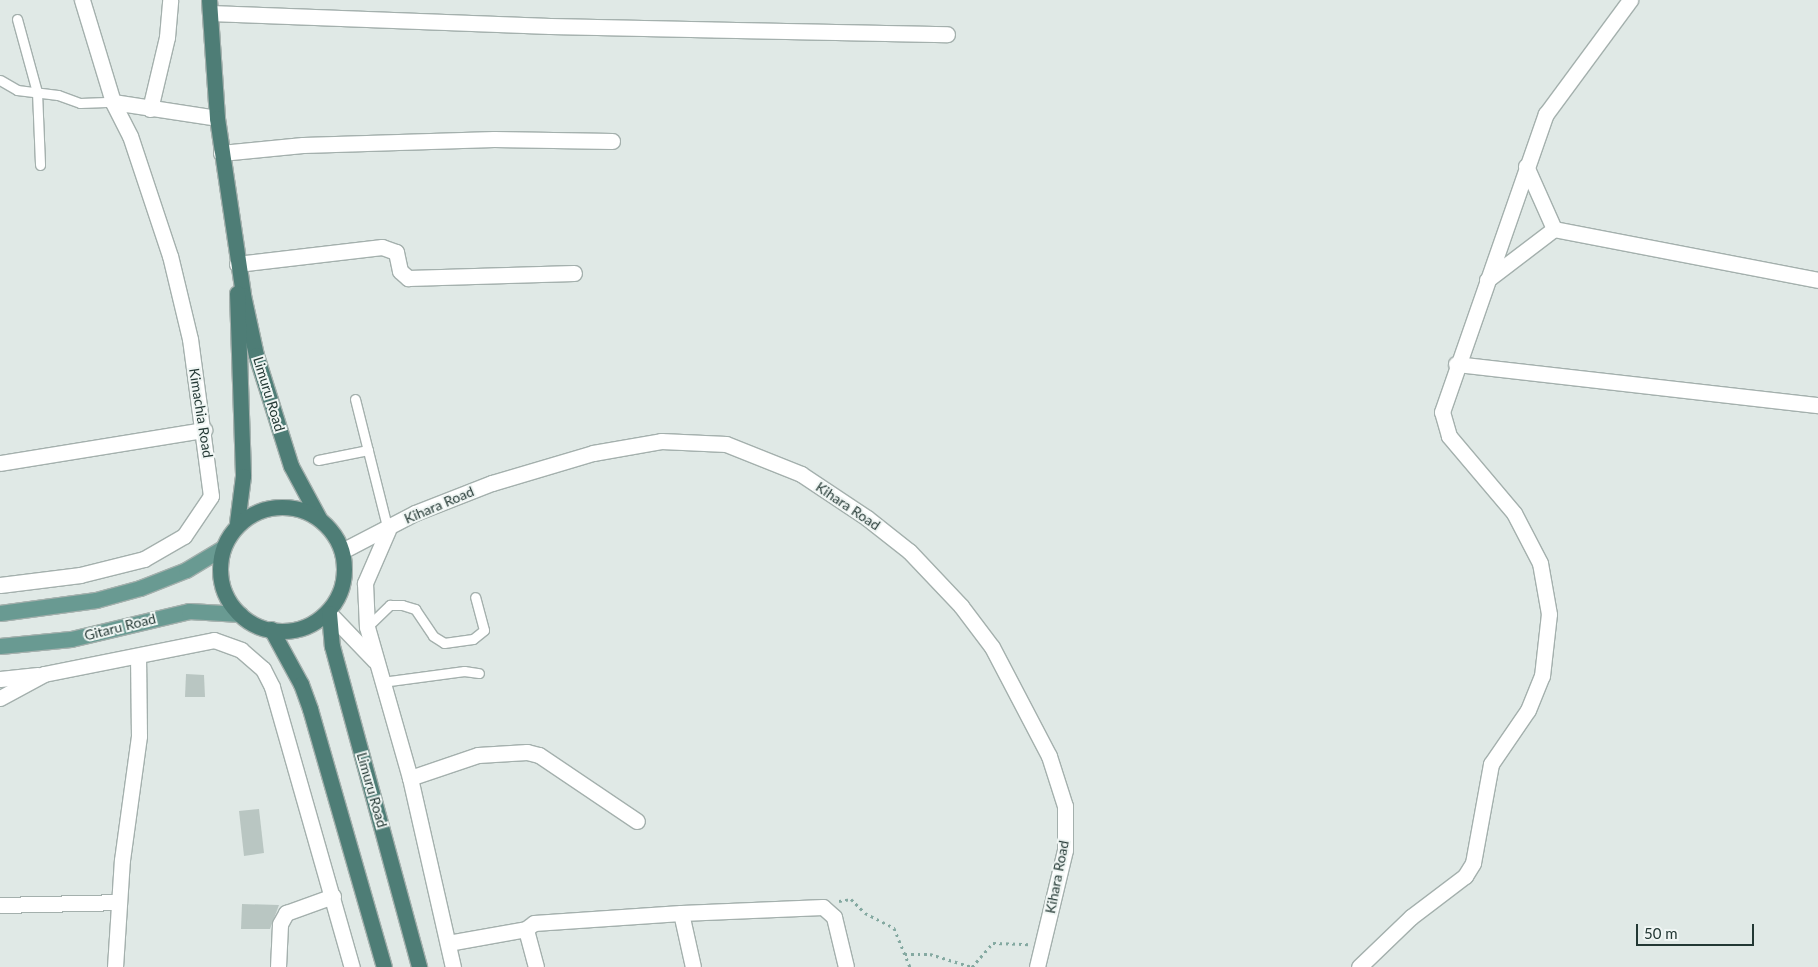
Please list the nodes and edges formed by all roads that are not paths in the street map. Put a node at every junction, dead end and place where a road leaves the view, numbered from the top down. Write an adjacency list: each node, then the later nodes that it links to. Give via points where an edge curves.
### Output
1 (82, 0): 9 (street, Kimachia Road)
2 (170, 0): 10 (street, via 167,37)
3 (1630, 0): 15 (street, via 1546,114)
4 (209, 7): 6 (street, via 550,26); 11 (highway, Limuru Road)
5 (17, 18): 8 (lane)
6 (946, 34)
7 (0, 80): 8 (lane, via 17,90)
8 (37, 92): 9 (lane, via 80,103); 14 (lane)
9 (113, 102): 10 (street); 24 (street, Kimachia Road, via 130,136 170,256 190,338)
10 (150, 109): 11 (street)
11 (217, 118): 13 (highway, Limuru Road)
12 (612, 141): 13 (street, via 494,139 303,145)
13 (221, 153): 17 (highway, Limuru Road)
14 (40, 165)
15 (1526, 166): 16 (street); 19 (street)
16 (1554, 229): 19 (street); 20 (street)
17 (237, 264): 18 (street, via 382,247 396,252 400,271 408,278); 28 (highway, Limuru Road, via 256,355 288,457); 29 (highway, Limuru Road, via 236,330 244,476)
18 (574, 274)
19 (1487, 280): 21 (street)
20 (1818, 280)
21 (1456, 364): 23 (street); 66 (street, via 1442,412 1443,424 1465,457 1514,513 1540,563 1549,614 1542,676 1528,710 1491,764 1473,863 1464,876 1411,917)
22 (355, 399): 25 (lane)
23 (1818, 405)
24 (204, 430): 27 (street); 33 (street, Kimachia Road, via 211,496 184,536 162,551 117,567 25,585)
25 (368, 450): 26 (lane); 30 (lane)
26 (318, 460)
27 (0, 463)
28 (319, 518): 29 (highway, via 281,506 257,512); 32 (highway)
29 (237, 523): 31 (highway)
30 (388, 530): 32 (street, Kihara Road); 38 (street, via 364,583); 65 (street, Kihara Road, via 416,512 492,483 593,453 661,441 726,444 801,474 867,518 909,551 992,647 1060,784 1066,819 1065,850)
31 (221, 549): 35 (main road, via 186,570 140,588 96,600); 37 (highway, via 219,568 226,596)
32 (342, 551): 36 (highway, via 344,582)
33 (0, 585)
34 (475, 597): 38 (lane, via 484,630 473,639 444,643 433,636 414,609 402,605 390,605)
35 (0, 613)
36 (329, 613): 39 (highway, via 303,628); 42 (street); 60 (highway, Limuru Road, via 332,646)
37 (240, 614): 39 (highway); 40 (main road, Gitaru Road, via 189,611 71,639)
38 (367, 627): 42 (street)
39 (271, 629): 59 (highway, via 301,684 310,709)
40 (0, 646)
41 (138, 659): 44 (street); 50 (street, via 214,640 241,650 264,669); 51 (street, via 139,736)
42 (376, 663): 46 (street)
43 (479, 673): 46 (lane, via 464,671)
44 (44, 674): 45 (street); 47 (street)
45 (0, 679)
46 (382, 682): 48 (street)
47 (0, 698)
48 (410, 778): 49 (street, via 478,755 526,752 539,755); 55 (street)
49 (637, 821)
50 (333, 896): 57 (street, via 286,912 280,924); 58 (street)
51 (119, 902): 52 (street); 56 (street)
52 (0, 906)
53 (681, 913): 54 (street, via 572,918 534,923); 63 (street); 64 (street, via 816,905 834,917)
54 (526, 929): 55 (street); 62 (street)
55 (448, 943): 61 (street)
56 (115, 967)
57 (278, 967)
58 (352, 967)
59 (384, 967)
60 (419, 967)
61 (454, 967)
62 (536, 967)
63 (694, 967)
64 (846, 967)
65 (1037, 967)
66 (1359, 967)

